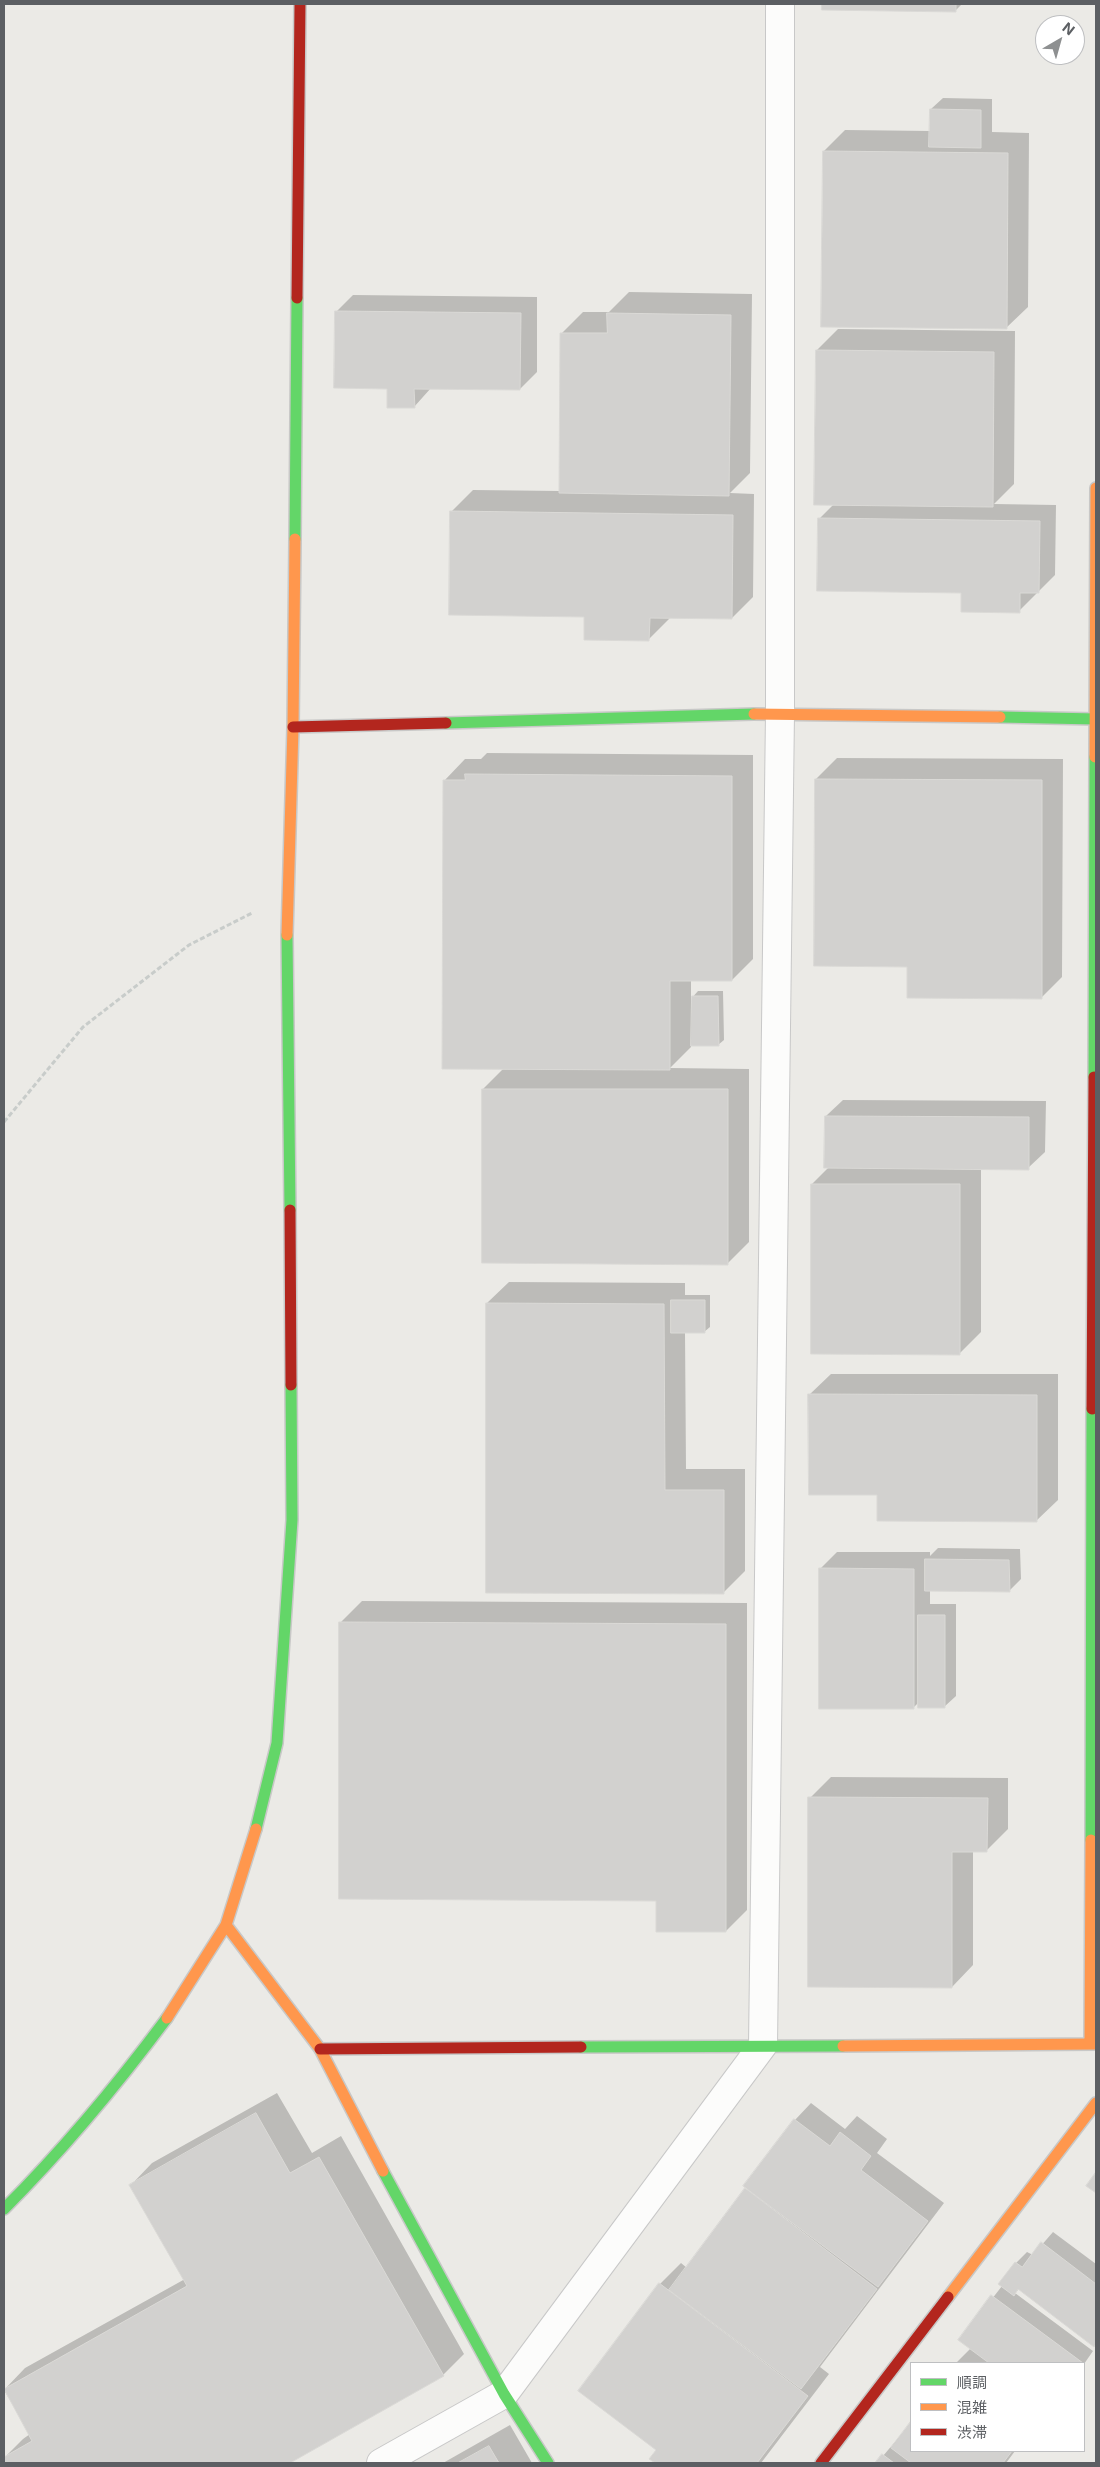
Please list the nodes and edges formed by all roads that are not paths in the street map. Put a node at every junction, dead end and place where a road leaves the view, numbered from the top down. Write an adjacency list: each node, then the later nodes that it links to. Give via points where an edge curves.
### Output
1 (300, 4): 6 (street)
2 (780, 4): 4 (street)
3 (1096, 488): 5 (street)
4 (780, 713): 5 (street); 6 (street); 9 (street)
5 (1096, 719): 8 (street)
6 (293, 727): 7 (street, via 288,893 292,1520 277,1743 252,1847)
7 (226, 1925): 10 (street); 12 (street, via 176,2006 137,2058 46,2167)
8 (1093, 2044): 9 (street)
9 (763, 2045): 10 (street); 13 (street)
10 (320, 2049): 13 (street, via 349,2109)
11 (1096, 2103): 16 (street)
12 (4, 2209)
13 (504, 2394): 14 (street); 15 (street)
14 (381, 2463)
15 (548, 2463)
16 (821, 2463)

